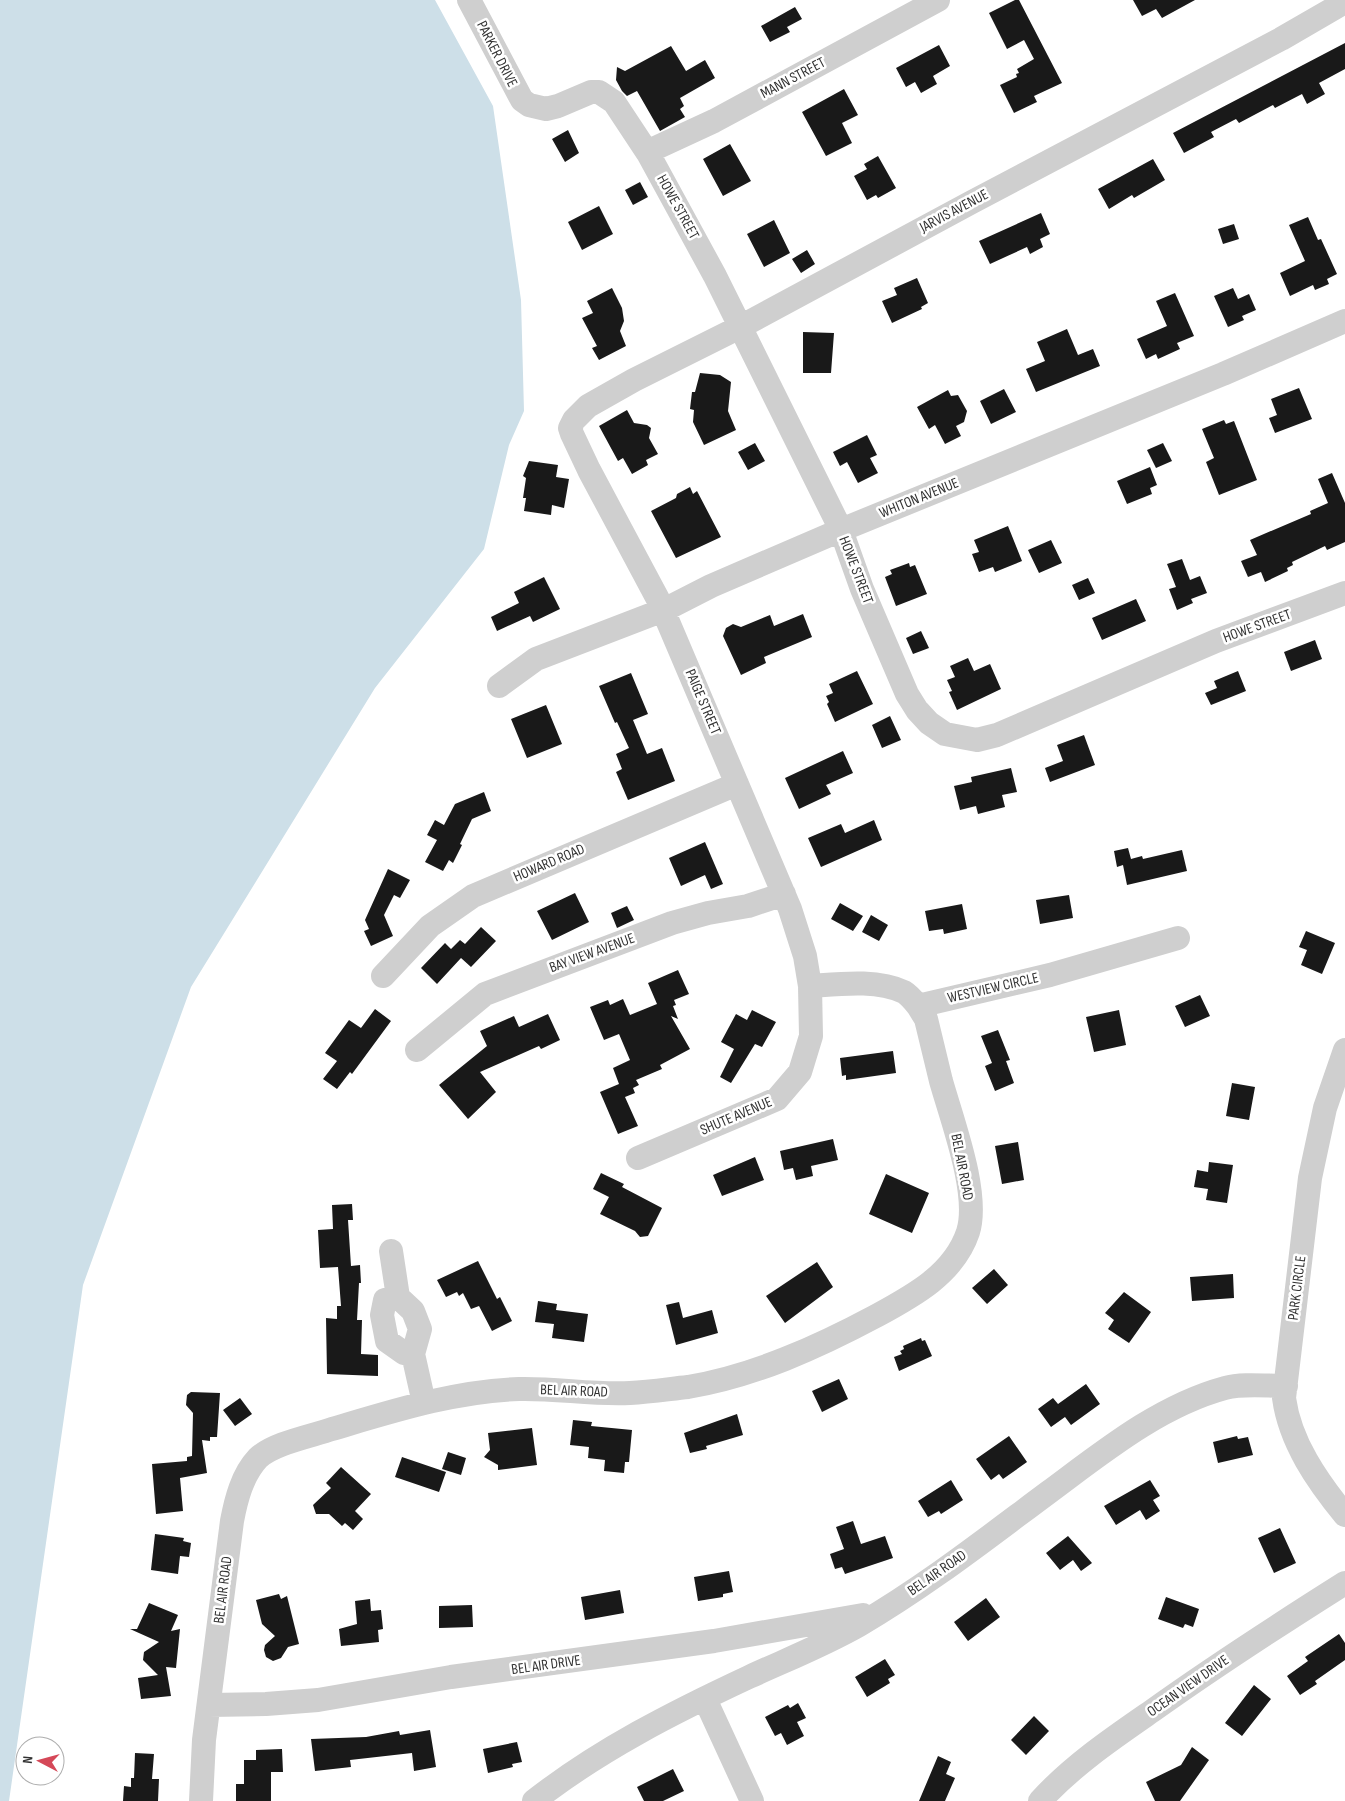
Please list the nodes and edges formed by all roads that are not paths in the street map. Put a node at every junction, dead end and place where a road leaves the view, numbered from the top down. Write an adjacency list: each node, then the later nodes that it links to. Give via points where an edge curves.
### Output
1 (469, 0): 4 (street, PARKER DRIVE, via 516,92)
2 (938, 0): 5 (street, MANN STREET, via 714,121)
3 (1345, 2): 7 (street, JARVIS AVENUE, via 1281,40)
4 (529, 105): 5 (street, HOWE STREET, via 546,109 590,92 599,92 614,102)
5 (647, 152): 7 (street, HOWE STREET, via 684,216)
6 (1345, 321): 9 (street, WHITON AVENUE)
7 (740, 327): 8 (street, JARVIS AVENUE, via 588,406); 9 (street, HOWE STREET)
8 (570, 428): 11 (street, PAIGE STREET)
9 (841, 530): 10 (street, HOWE STREET, via 862,589 917,710 928,723 945,734 977,740 997,735 1209,644); 11 (street, WHITON AVENUE)
10 (1345, 593)
11 (663, 610): 12 (street, WHITON AVENUE, via 536,659); 13 (street, PAIGE STREET)
12 (499, 686)
13 (737, 784): 14 (street, PAIGE STREET); 16 (street, HOWARD ROAD, via 473,896 430,926)
14 (784, 894): 17 (street, PAIGE STREET, via 805,956); 19 (street, BAY VIEW AVENUE, via 748,906 708,912 672,923 485,994)
15 (1178, 938): 18 (street, WESTVIEW CIRCLE, via 1050,975)
16 (383, 976)
17 (810, 986): 18 (street, via 887,986 906,993); 21 (street, SHUTE AVENUE, via 811,1036 800,1072 787,1090 777,1099)
18 (918, 1006): 26 (street, BEL AIR ROAD, via 926,1019 960,1149 971,1212 960,1250 945,1270 921,1291 844,1333 800,1352 692,1386 630,1393 518,1389)
19 (418, 1050)
20 (1345, 1050): 25 (street, PARK CIRCLE, via 1325,1108 1310,1178)
21 (638, 1158)
22 (391, 1251): 23 (street)
23 (398, 1297): 24 (street, via 413,1311 420,1329); 24 (street, via 385,1300 382,1315 388,1341 404,1353)
24 (413, 1354): 26 (street)
25 (1286, 1386): 27 (street, PARK CIRCLE, via 1287,1419 1295,1439 1318,1480); 29 (street, BEL AIR ROAD, via 1228,1388 1174,1408 1102,1453 958,1560)
26 (424, 1403): 31 (street, BEL AIR ROAD, via 286,1444 258,1459 237,1496)
27 (1345, 1515)
28 (1345, 1583): 35 (street, OCEAN VIEW DRIVE, via 1228,1658 1121,1733 1069,1772)
29 (881, 1611): 30 (street, BEL AIR ROAD, via 829,1642); 31 (street, BEL AIR DRIVE, via 722,1639 451,1677 318,1700)
30 (706, 1699): 33 (street, BEL AIR ROAD, via 636,1733); 34 (street)
31 (209, 1705): 32 (street, BEL AIR ROAD)
32 (201, 1801)
33 (534, 1801)
34 (752, 1801)
35 (1040, 1801)

